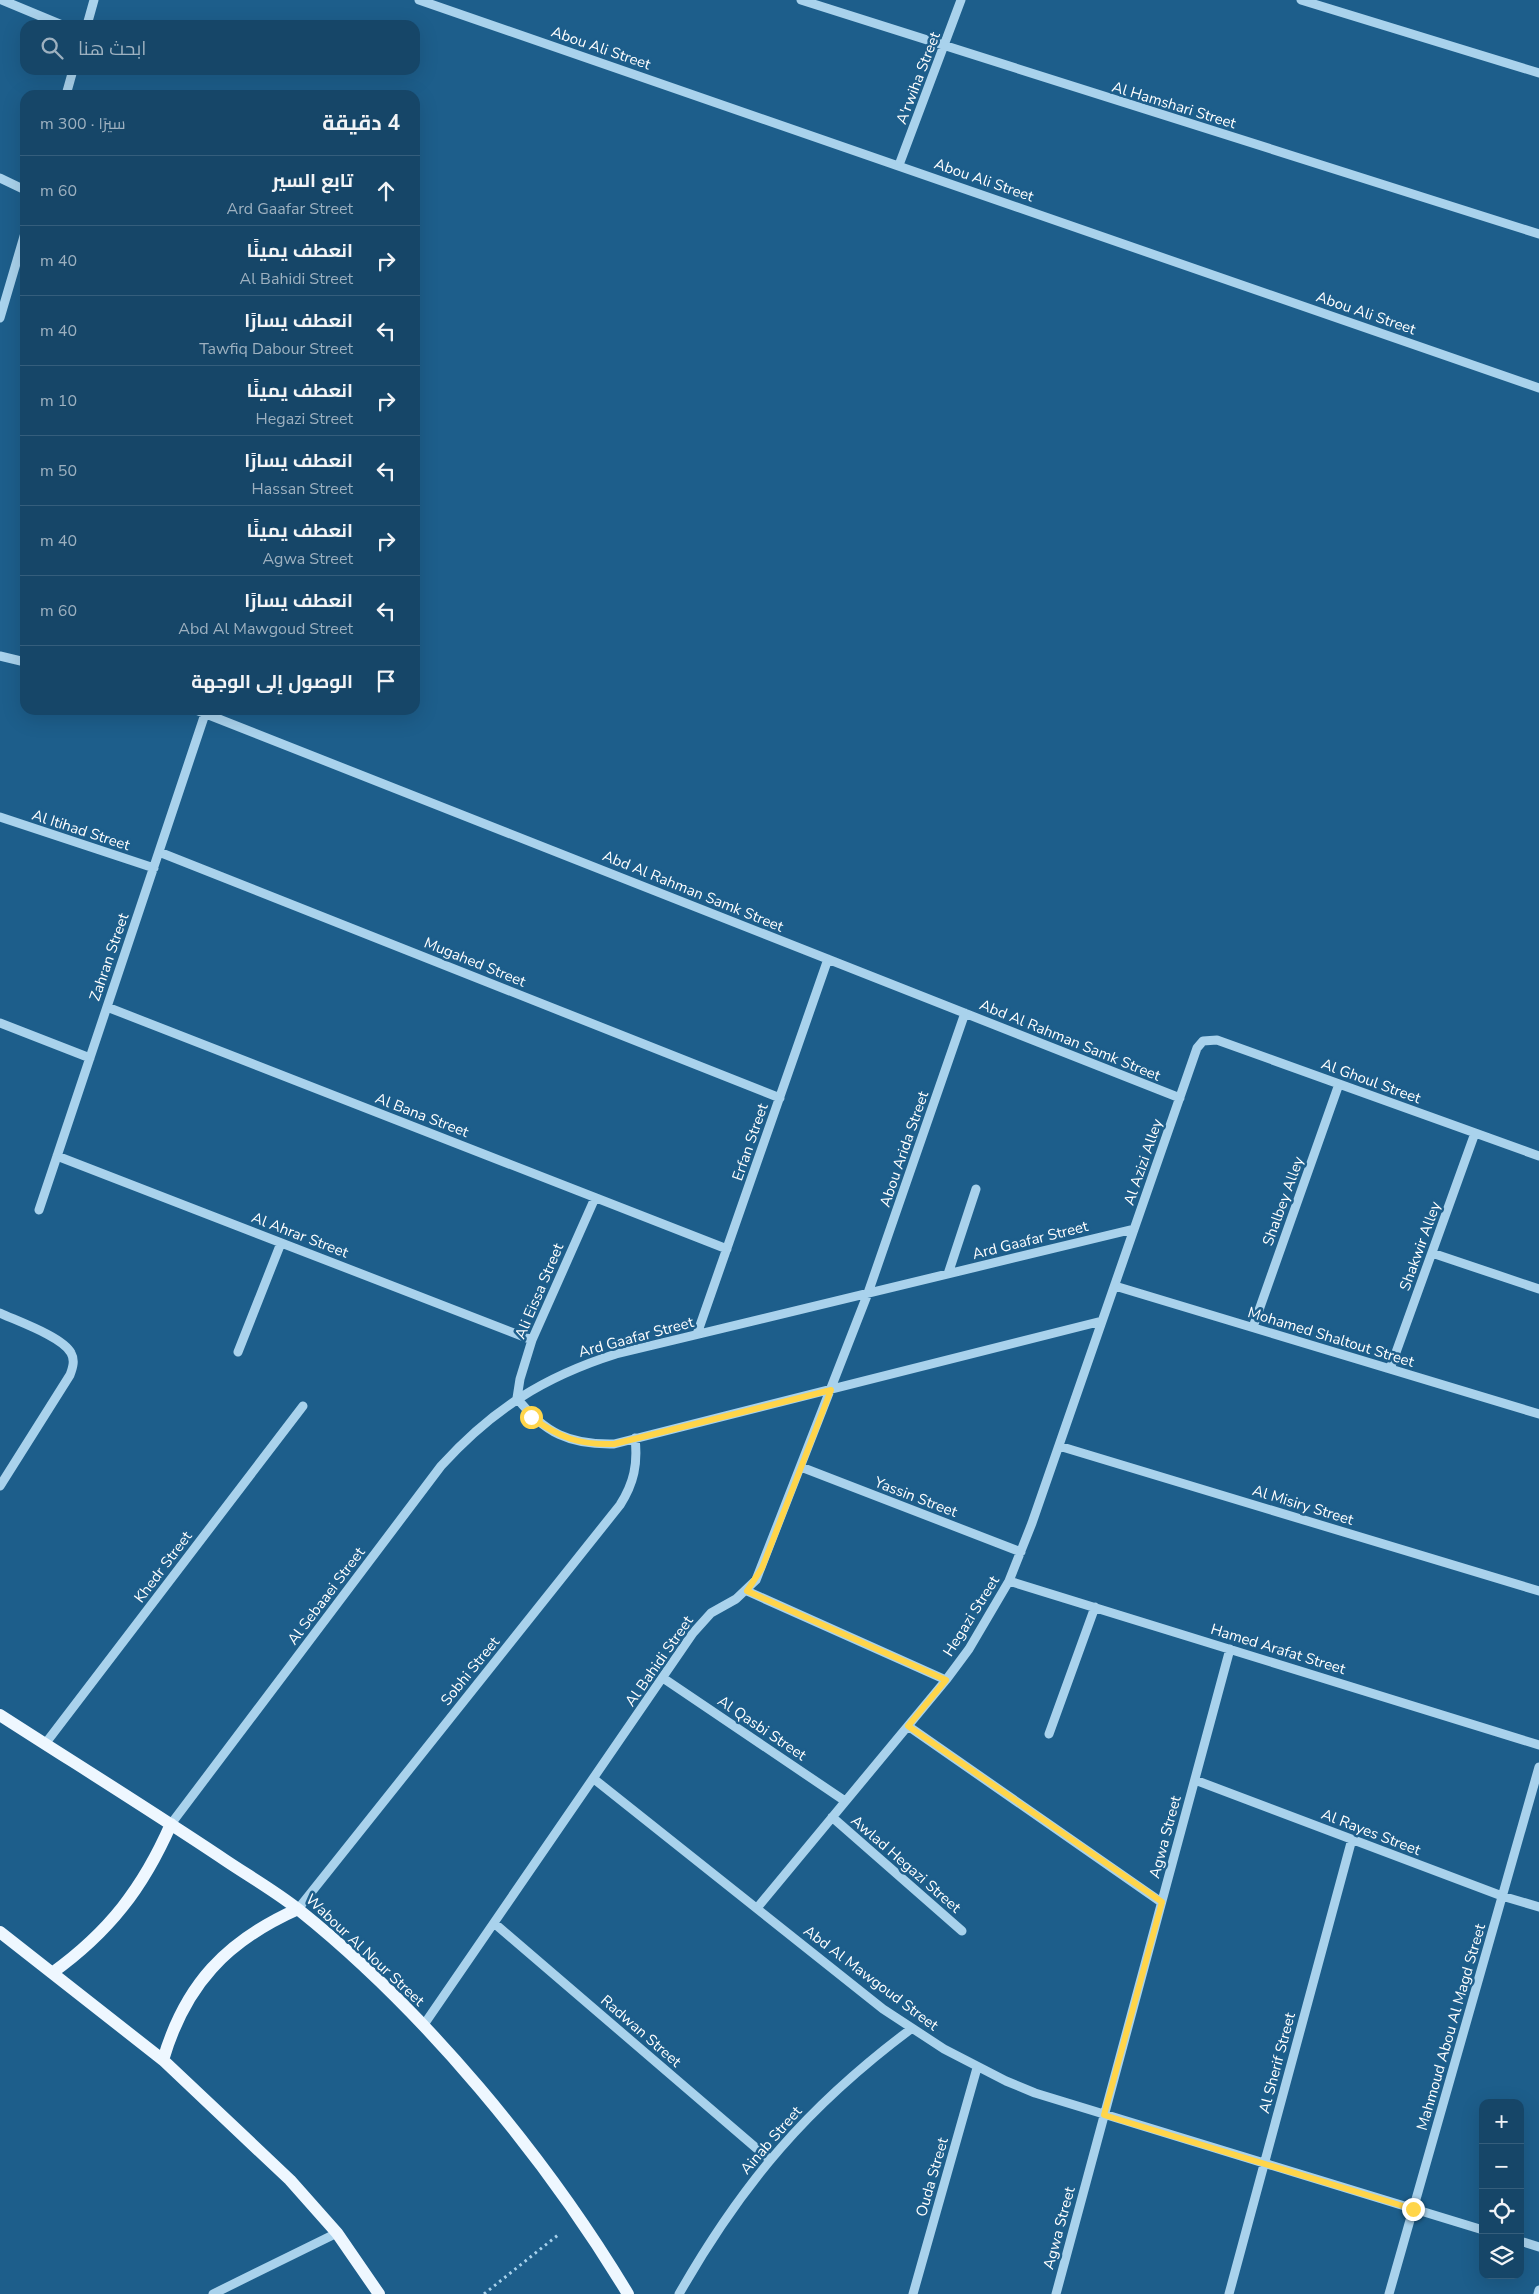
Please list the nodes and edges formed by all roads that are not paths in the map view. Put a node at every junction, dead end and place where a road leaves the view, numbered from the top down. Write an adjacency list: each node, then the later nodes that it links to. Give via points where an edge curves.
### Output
1 (2, 0): 7 (street)
2 (94, 0): 8 (street)
3 (419, 0): 13 (street, Abou Ali Street)
4 (801, 0): 9 (street, Al Hamshari Street)
5 (961, 0): 9 (street, A'rwiha Street)
6 (1301, 0): 10 (street)
7 (50, 20)
8 (88, 20)
9 (944, 47): 13 (street, A'rwiha Street); 16 (street, Al Hamshari Street)
10 (1539, 73)
11 (72, 75): 12 (street)
12 (67, 90)
13 (899, 165): 19 (street, Abou Ali Street)
14 (0, 178): 15 (street)
15 (20, 188)
16 (1539, 234)
17 (20, 250): 18 (street)
18 (0, 318)
19 (1539, 388)
20 (0, 656): 21 (street)
21 (20, 661)
22 (205, 715): 25 (street, Zahran Street)
23 (208, 715): 27 (street, Abd Al Rahman Samk Street)
24 (0, 817): 26 (street, Al Itihad Street)
25 (159, 852): 26 (street, Zahran Street); 34 (street, Mugahed Street)
26 (154, 868): 28 (street, Zahran Street)
27 (828, 959): 29 (street, Abd Al Rahman Samk Street); 34 (street, Erfan Street)
28 (107, 1007): 32 (street, Zahran Street); 40 (street, Al Bana Street)
29 (965, 1013): 35 (street, Abd Al Rahman Samk Street); 49 (street, Abou Arida Street)
30 (0, 1023): 32 (street)
31 (1197, 1048): 33 (street, Al Ghoul Street, via 1203,1040 1212,1039); 35 (street, Al Azizi Alley)
32 (90, 1058): 37 (street, Zahran Street)
33 (1339, 1084): 36 (street, Al Ghoul Street); 52 (street, Shalbey Alley)
34 (780, 1098): 44 (street, Erfan Street)
35 (1180, 1098): 42 (street, Al Azizi Alley)
36 (1475, 1133): 38 (street, Al Ghoul Street); 45 (street, Shakwir Alley)
37 (57, 1156): 41 (street, Zahran Street); 43 (street, Al Ahrar Street)
38 (1539, 1156)
39 (976, 1189): 46 (street)
40 (595, 1198): 44 (street, Al Bana Street); 54 (street, Ali Eissa Street)
41 (39, 1210)
42 (1134, 1229): 46 (street, Ard Gaafar Street); 47 (street, Al Azizi Alley)
43 (281, 1243): 54 (street, Al Ahrar Street); 55 (street)
44 (727, 1249): 53 (street, Erfan Street)
45 (1432, 1253): 48 (street); 56 (street, Shakwir Alley)
46 (948, 1274): 49 (street, Ard Gaafar Street)
47 (1114, 1286): 51 (street, Hegazi Street); 52 (street, Mohamed Shaltout Street)
48 (1539, 1290)
49 (868, 1293): 53 (street, Ard Gaafar Street); 57 (street, Al Bahidi Street)
50 (0, 1313): 64 (street, via 68,1348 73,1368)
51 (1102, 1322): 57 (street); 62 (street, Hegazi Street)
52 (1253, 1327): 56 (street, Mohamed Shaltout Street)
53 (697, 1334): 58 (street, Ard Gaafar Street, via 590,1362)
54 (532, 1340): 58 (street, Ali Eissa Street)
55 (238, 1352)
56 (1390, 1369): 60 (street, Mohamed Shaltout Street)
57 (831, 1390): 61 (street); 63 (street, Al Bahidi Street)
58 (517, 1398): 61 (street, via 531,1417 570,1440 614,1444); 83 (street, Al Sebaaei Street, via 489,1418 441,1466)
59 (303, 1406): 76 (street, Khedr Street)
60 (1539, 1414)
61 (635, 1438): 89 (street, Sobhi Street, via 635,1474 620,1505)
62 (1059, 1446): 65 (street, Hegazi Street); 68 (street, Al Misiry Street)
63 (801, 1467): 65 (street, Yassin Street); 67 (street, Al Bahidi Street, via 762,1568)
64 (0, 1486)
65 (1021, 1552): 66 (street, Hegazi Street)
66 (1009, 1580): 69 (street, Hamed Arafat Street); 72 (street, Hegazi Street, via 990,1615)
67 (747, 1591): 71 (street, Al Bahidi Street, via 711,1613); 72 (street)
68 (1539, 1591)
69 (1095, 1607): 70 (street, Hamed Arafat Street); 75 (street)
70 (1230, 1649): 77 (street, Hamed Arafat Street); 80 (street, Agwa Street)
71 (663, 1678): 79 (street, Al Bahidi Street); 81 (street, Al Qasbi Street)
72 (946, 1680): 74 (street, Hegazi Street)
73 (0, 1715): 76 (main road, Wabour Al Nour Street)
74 (908, 1726): 81 (street, Hegazi Street); 86 (street)
75 (1049, 1734)
76 (45, 1744): 83 (main road, Wabour Al Nour Street)
77 (1539, 1745)
78 (1539, 1767): 85 (street, Mahmoud Abou Al Magd Street)
79 (594, 1778): 88 (street, Abd Al Mawgoud Street); 90 (street, Al Bahidi Street)
80 (1195, 1780): 84 (street, Al Rayes Street); 86 (street, Agwa Street)
81 (846, 1801): 82 (street, Hegazi Street)
82 (832, 1817): 88 (street, Hegazi Street); 91 (street, Awlad Hegazi Street)
83 (171, 1824): 89 (main road, Wabour Al Nour Street); 93 (main road, via 146,1874 123,1908 78,1954)
84 (1352, 1839): 85 (street, Al Rayes Street); 100 (street, Al Sherif Street)
85 (1502, 1896): 87 (street, Al Rayes Street); 101 (street, Mahmoud Abou Al Magd Street)
86 (1162, 1902): 98 (street, Agwa Street)
87 (1539, 1907)
88 (757, 1908): 95 (street, Abd Al Mawgoud Street)
89 (298, 1909): 94 (main road, Wabour Al Nour Street, via 362,1965); 96 (main road, via 244,1937 201,1979 171,2032)
90 (494, 1923): 94 (street, Al Bahidi Street); 99 (street, Radwan Street)
91 (962, 1931)
92 (0, 1932): 93 (main road)
93 (52, 1973): 96 (main road)
94 (423, 2026): 109 (main road, Wabour Al Nour Street, via 476,2085 579,2218)
95 (912, 2029): 97 (street, Abd Al Mawgoud Street); 99 (street, Ainab Street, via 836,2089)
96 (162, 2060): 103 (main road, via 290,2180)
97 (978, 2068): 98 (street, Abd Al Mawgoud Street, via 1035,2093); 111 (street, Ouda Street)
98 (1104, 2115): 100 (street, Abd Al Mawgoud Street); 112 (street, Agwa Street)
99 (769, 2159): 110 (street, Ainab Street, via 716,2233)
100 (1264, 2163): 101 (street, Abd Al Mawgoud Street); 113 (street, Al Sherif Street)
101 (1413, 2209): 102 (street, Abd Al Mawgoud Street); 114 (street, Mahmoud Abou Al Magd Street)
102 (1479, 2229)
103 (337, 2233): 107 (street); 108 (main road)
104 (1524, 2243): 105 (street)
105 (1539, 2247)
106 (1539, 2290): 115 (street)
107 (214, 2294)
108 (380, 2294)
109 (628, 2294)
110 (679, 2294)
111 (913, 2294)
112 (1056, 2294)
113 (1229, 2294)
114 (1389, 2294)
115 (1538, 2294)

